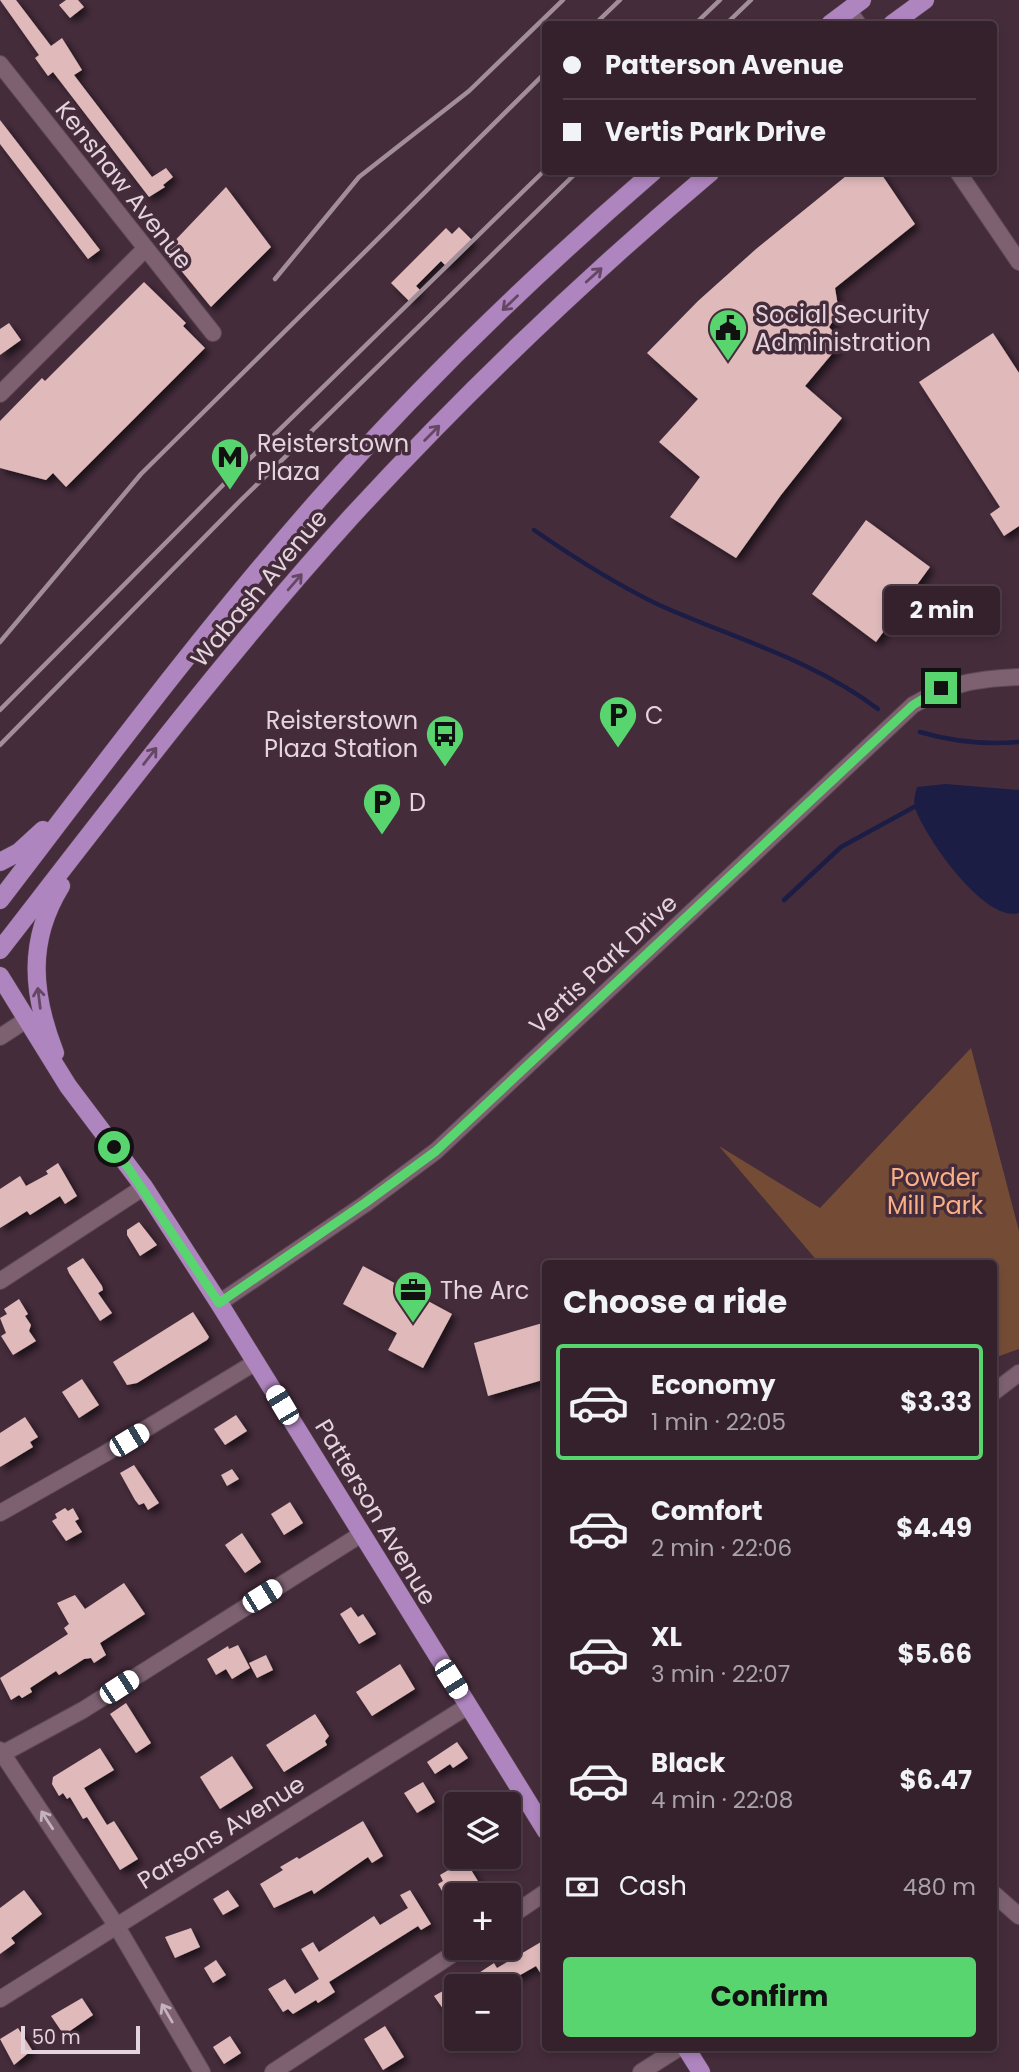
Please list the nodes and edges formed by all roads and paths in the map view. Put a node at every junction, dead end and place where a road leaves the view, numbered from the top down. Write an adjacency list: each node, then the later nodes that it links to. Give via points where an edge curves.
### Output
1 (925, 0): 4 (main road)
2 (856, 12): 3 (main road)
3 (836, 21)
4 (896, 21)
5 (0, 64): 9 (street, Kenshaw Avenue)
6 (650, 175): 14 (main road, Wabash Avenue, one-way to 14, via 463,348 321,497 198,642)
7 (708, 175): 15 (main road, Wabash Avenue, one-way to 7, via 251,634 397,469 590,279)
8 (960, 175): 10 (street)
9 (144, 250): 11 (street, Kenshaw Avenue); 12 (street)
10 (1019, 262)
11 (213, 333)
12 (0, 394)
13 (1019, 677): 25 (street, Vertis Park Drive, via 941,688 913,705 436,1151)
14 (81, 793): 16 (main road, via 19,852); 17 (main road, Wabash Avenue)
15 (108, 810): 18 (main road, Wabash Avenue); 22 (main road, one-way to 15, via 40,1007 36,965 40,927)
16 (0, 862)
17 (0, 901)
18 (0, 950)
19 (0, 976): 20 (main road, Patterson Avenue)
20 (26, 1020): 21 (street); 22 (main road, Patterson Avenue)
21 (0, 1037)
22 (68, 1086): 23 (main road, Patterson Avenue)
23 (144, 1187): 24 (street); 25 (main road, Patterson Avenue)
24 (0, 1281)
25 (219, 1303): 26 (main road, Patterson Avenue)
26 (256, 1362): 30 (street); 31 (main road, Patterson Avenue)
27 (1019, 1373): 28 (street); 29 (street)
28 (997, 1377)
29 (997, 1390)
30 (0, 1513)
31 (360, 1535): 32 (main road, Patterson Avenue); 33 (street, via 83,1710)
32 (468, 1706): 34 (main road, Patterson Avenue); 39 (street, Parsons Avenue)
33 (1, 1753): 39 (street, one-way to 33)
34 (542, 1825)
35 (542, 1895): 37 (street)
36 (997, 1897): 38 (street)
37 (521, 1909)
38 (1019, 1916)
39 (116, 1925): 41 (street, Parsons Avenue); 44 (street, one-way to 39)
40 (444, 1960): 45 (street)
41 (0, 1998)
42 (674, 2051): 46 (street)
43 (688, 2051): 47 (main road)
44 (202, 2072)
45 (273, 2072)
46 (641, 2072)
47 (701, 2072)

